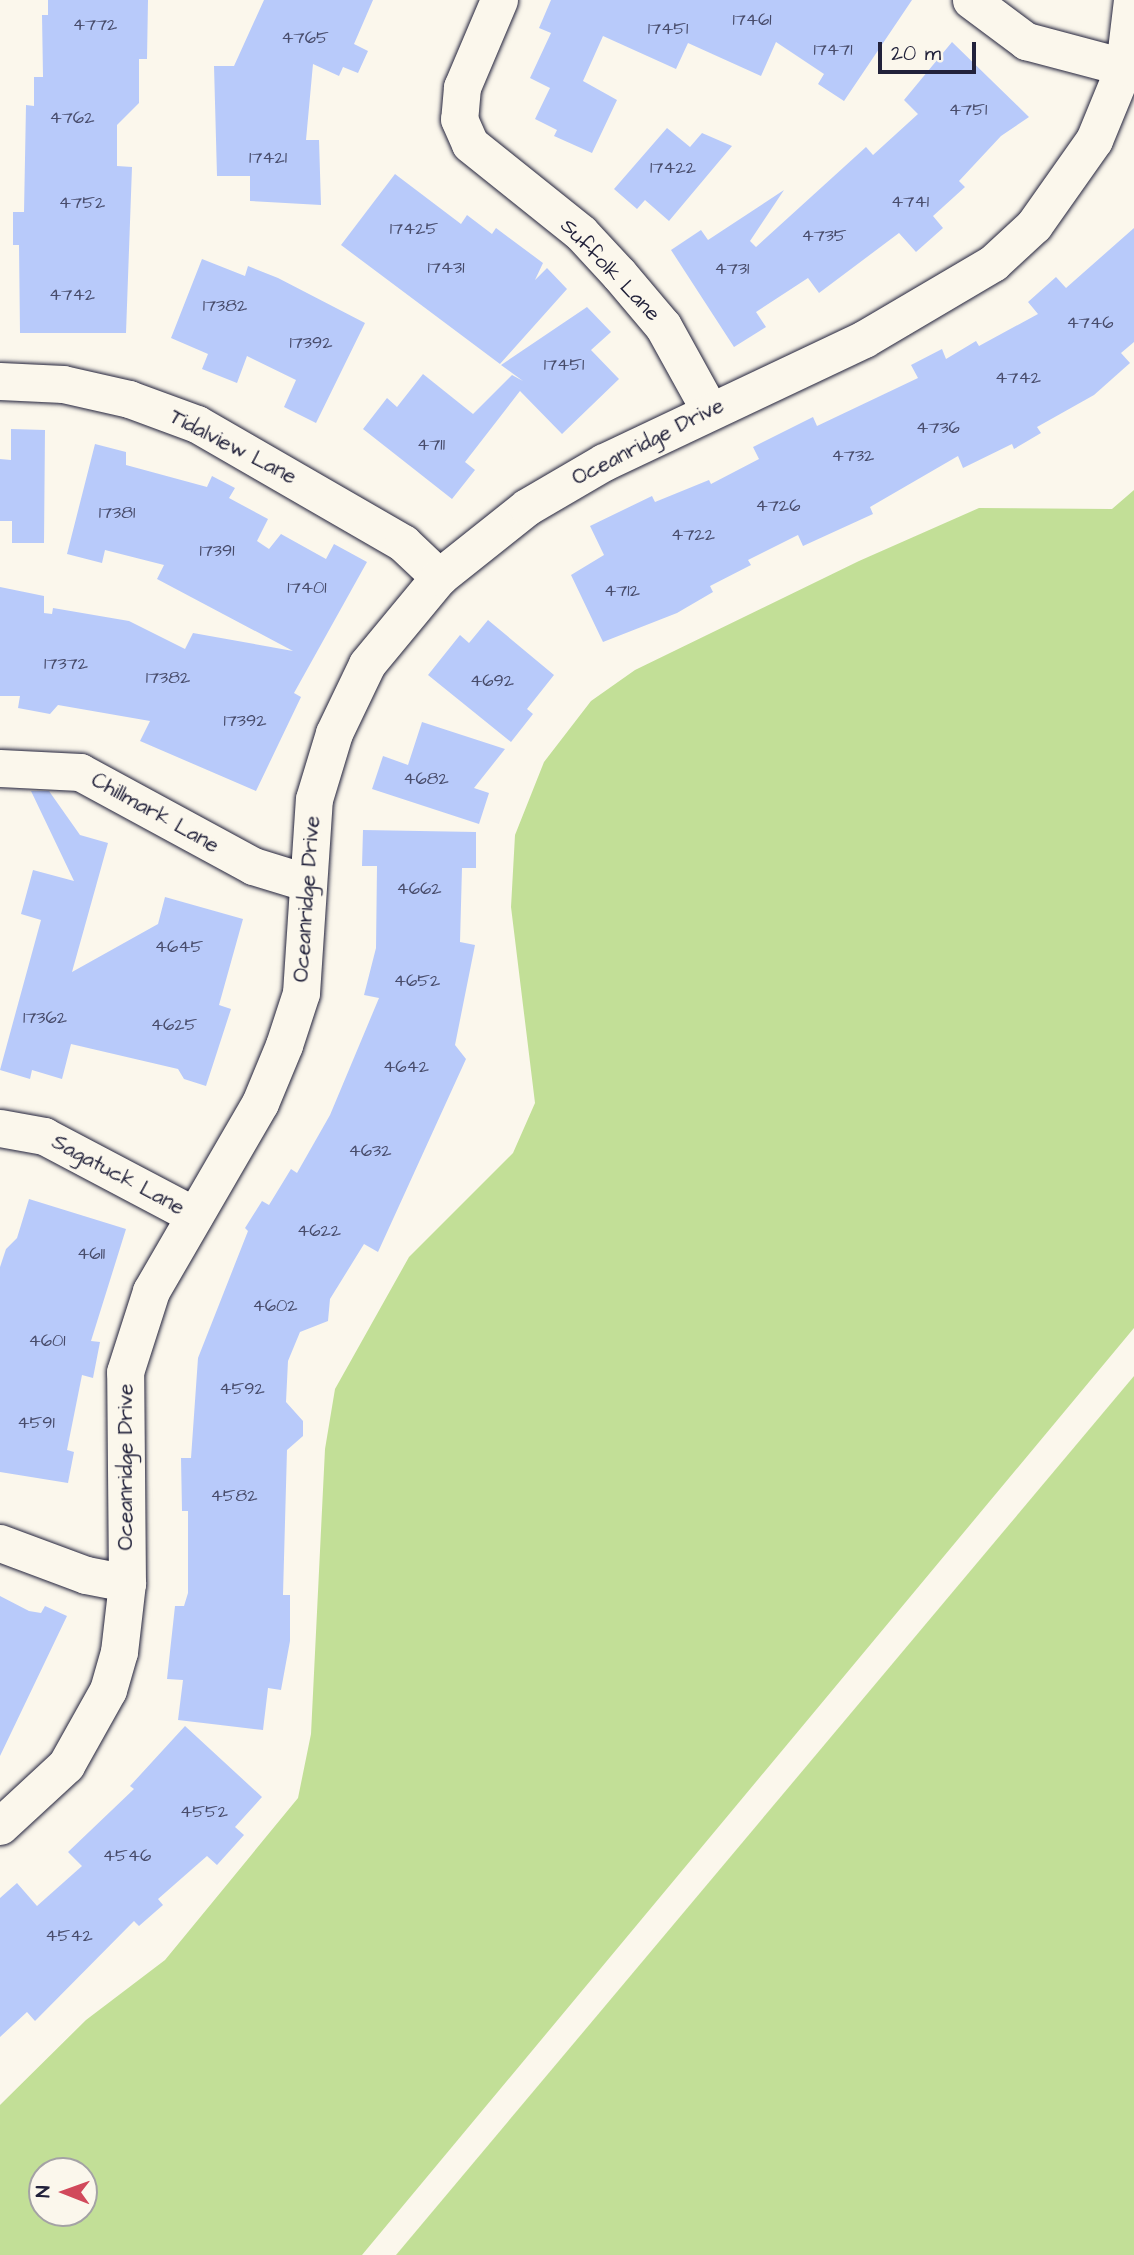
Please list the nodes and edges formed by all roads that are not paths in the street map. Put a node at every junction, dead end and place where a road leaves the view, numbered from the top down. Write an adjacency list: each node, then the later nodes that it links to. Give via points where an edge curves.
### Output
1 (499, 0): 6 (street, Suffolk Lane, via 463,87 459,119 470,144 580,233 619,274 663,326)
2 (971, 0): 4 (street, via 1026,41)
3 (1132, 0): 4 (street, Oceanridge Drive)
4 (1124, 67): 6 (street, Oceanridge Drive, via 1094,140 1063,187 993,262 864,339)
5 (0, 381): 7 (street, Tidalview Lane, via 63,384 129,399 197,424 369,522)
6 (710, 411): 7 (street, Oceanridge Drive, via 527,507)
7 (439, 577): 9 (street, Oceanridge Drive, via 367,664 334,733 314,799)
8 (0, 768): 9 (street, Chillmark Lane, via 80,772 253,866)
9 (305, 882): 11 (street, Oceanridge Drive, via 300,993 285,1045 260,1103)
10 (0, 1128): 11 (street, Sagatuck Lane, via 44,1136)
11 (194, 1215): 13 (street, Oceanridge Drive, via 151,1291 125,1372)
12 (0, 1543): 13 (street, via 86,1575)
13 (127, 1583): 14 (street, Oceanridge Drive, via 119,1652 93,1722 66,1765)
14 (0, 1826)

